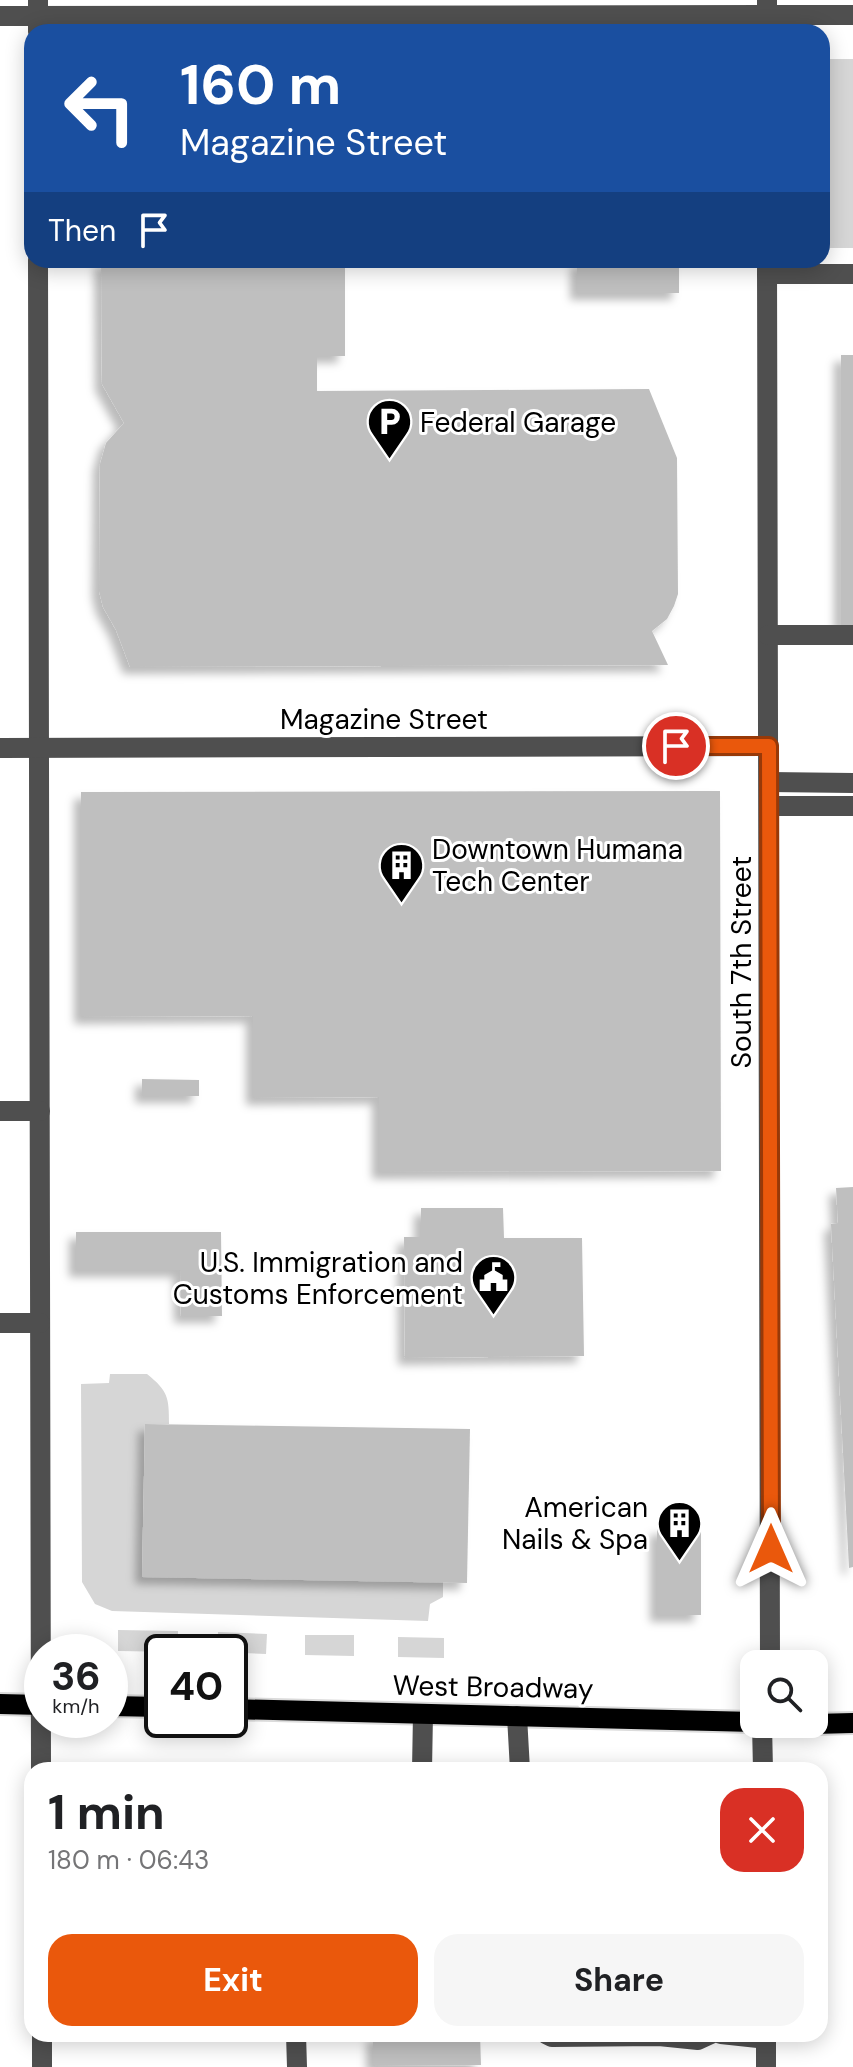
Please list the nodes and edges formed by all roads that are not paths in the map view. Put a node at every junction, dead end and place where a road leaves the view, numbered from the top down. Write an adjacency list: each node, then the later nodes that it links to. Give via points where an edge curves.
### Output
1 (853, 15): 4 (street)
2 (0, 16): 3 (street)
3 (38, 16): 4 (street)
4 (767, 16)
5 (38, 268): 13 (street)
6 (767, 268): 9 (street, South 7th Street)
7 (779, 268): 8 (street)
8 (849, 274)
9 (768, 635): 10 (street); 11 (street, South 7th Street)
10 (853, 635)
11 (769, 746): 13 (street, Magazine Street); 14 (street, South 7th Street)
12 (0, 748): 13 (street, Magazine Street)
13 (39, 748): 19 (street)
14 (769, 782): 15 (street); 16 (street, South 7th Street)
15 (853, 783)
16 (769, 806): 17 (street); 23 (street, South 7th Street)
17 (853, 806)
18 (0, 1111): 19 (street)
19 (40, 1111): 21 (street)
20 (0, 1323): 21 (street)
21 (40, 1323): 22 (street)
22 (42, 1634)
23 (770, 1650)
24 (0, 1704): 25 (main road)
25 (24, 1705)
26 (248, 1709): 27 (main road, West Broadway)
27 (423, 1714): 28 (main road, West Broadway); 35 (street)
28 (517, 1716): 29 (main road, West Broadway); 36 (street)
29 (740, 1722)
30 (853, 1723): 31 (main road)
31 (828, 1724)
32 (41, 1738): 34 (street)
33 (762, 1738): 37 (street)
34 (41, 1762)
35 (422, 1762)
36 (520, 1762)
37 (763, 1762)
38 (42, 2042): 41 (street)
39 (296, 2042): 42 (street)
40 (766, 2042): 43 (street)
41 (42, 2067)
42 (297, 2067)
43 (766, 2067)

